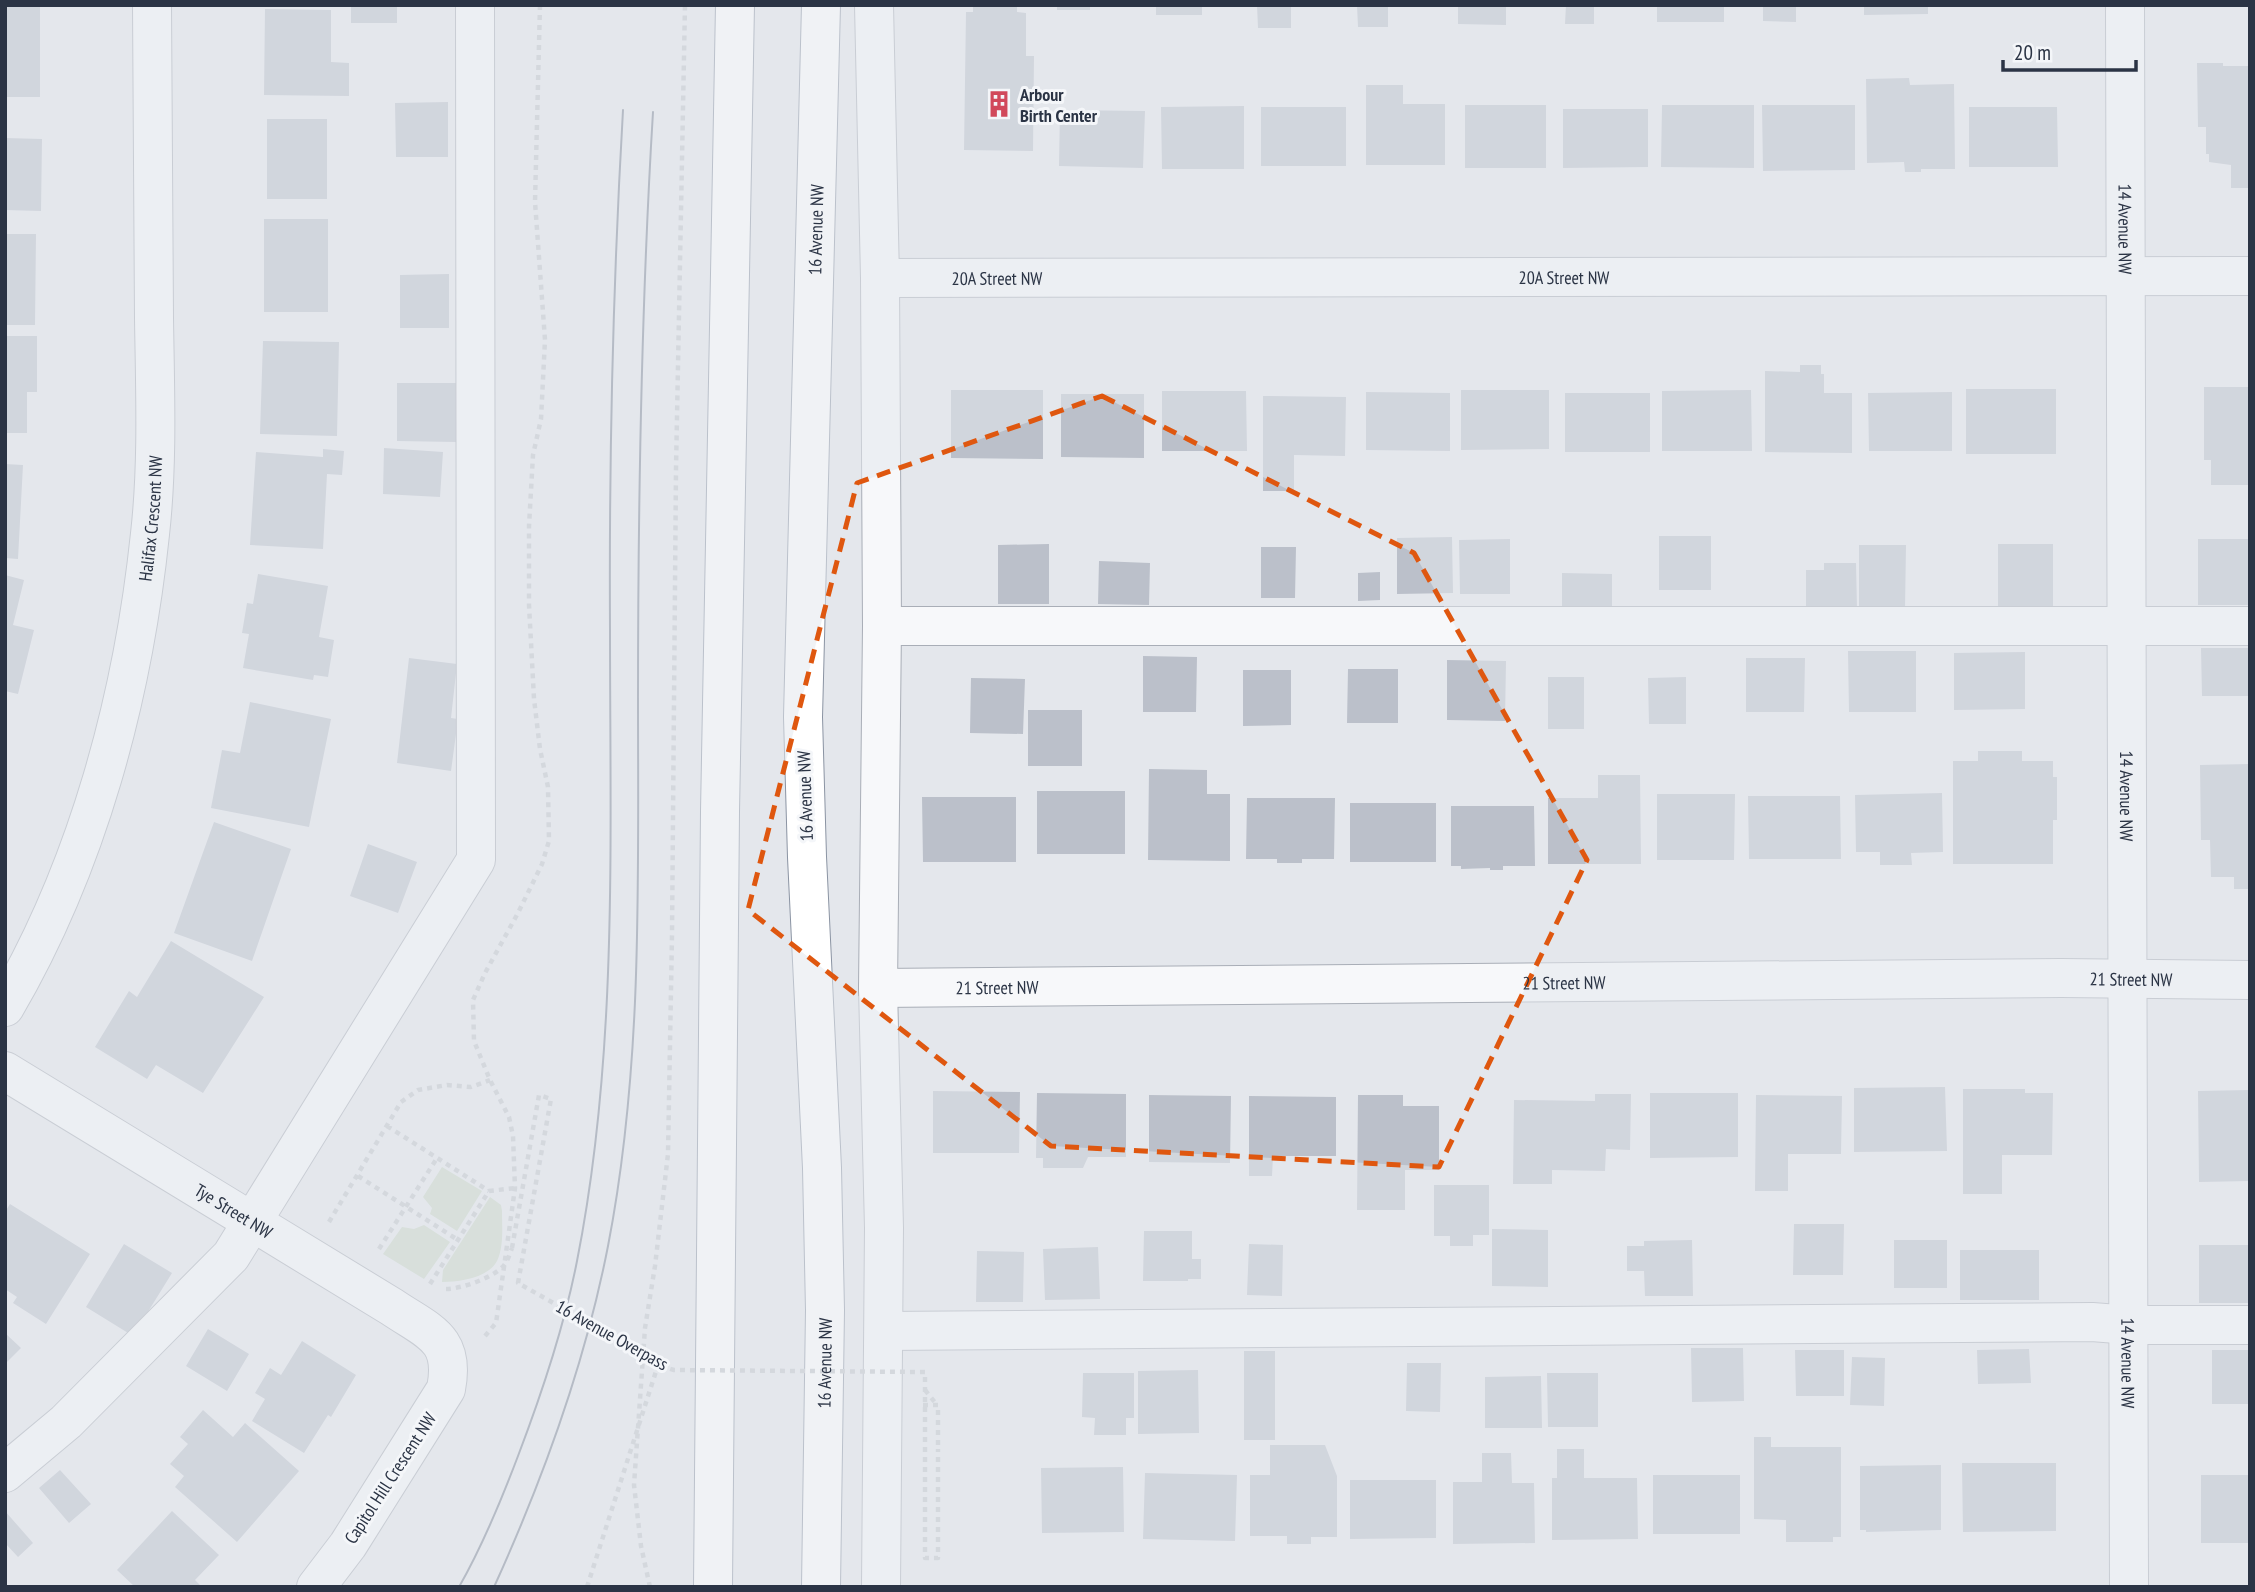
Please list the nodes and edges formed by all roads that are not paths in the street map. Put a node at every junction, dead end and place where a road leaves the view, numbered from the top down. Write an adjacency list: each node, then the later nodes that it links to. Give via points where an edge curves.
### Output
1 (152, 5): 16 (street, Halifax Crescent NW, via 155,447 139,617 122,701 80,844)
2 (475, 5): 18 (street, via 476,860)
3 (735, 5): 25 (highway, via 720,799)
4 (821, 5): 26 (highway, 16 Avenue NW, via 803,717 825,1310)
5 (874, 5): 9 (street)
6 (2125, 5): 8 (street, 14 Avenue NW)
7 (2250, 276): 8 (street, 20A Street NW)
8 (2126, 277): 9 (street, 20A Street NW); 10 (street, 14 Avenue NW)
9 (880, 278): 11 (street)
10 (2127, 625): 11 (street); 12 (street); 13 (street, 14 Avenue NW)
11 (882, 626): 15 (street)
12 (2250, 626)
13 (2127, 980): 14 (street, 21 Street NW); 15 (street, 21 Street NW); 19 (street, 14 Avenue NW)
14 (2250, 980)
15 (878, 988): 21 (street)
16 (5, 1007)
17 (5, 1071): 18 (street, Tye Street NW)
18 (253, 1223): 22 (street, Tye Street NW, via 440,1340); 23 (street, via 230,1256 66,1422)
19 (2130, 1325): 20 (street); 21 (street); 28 (street, 14 Avenue NW)
20 (2250, 1325)
21 (884, 1331): 27 (street)
22 (449, 1362): 24 (street, Capitol Hill Crescent NW, via 446,1390 348,1545)
23 (5, 1473)
24 (316, 1587)
25 (713, 1587)
26 (821, 1587)
27 (881, 1587)
28 (2129, 1587)

